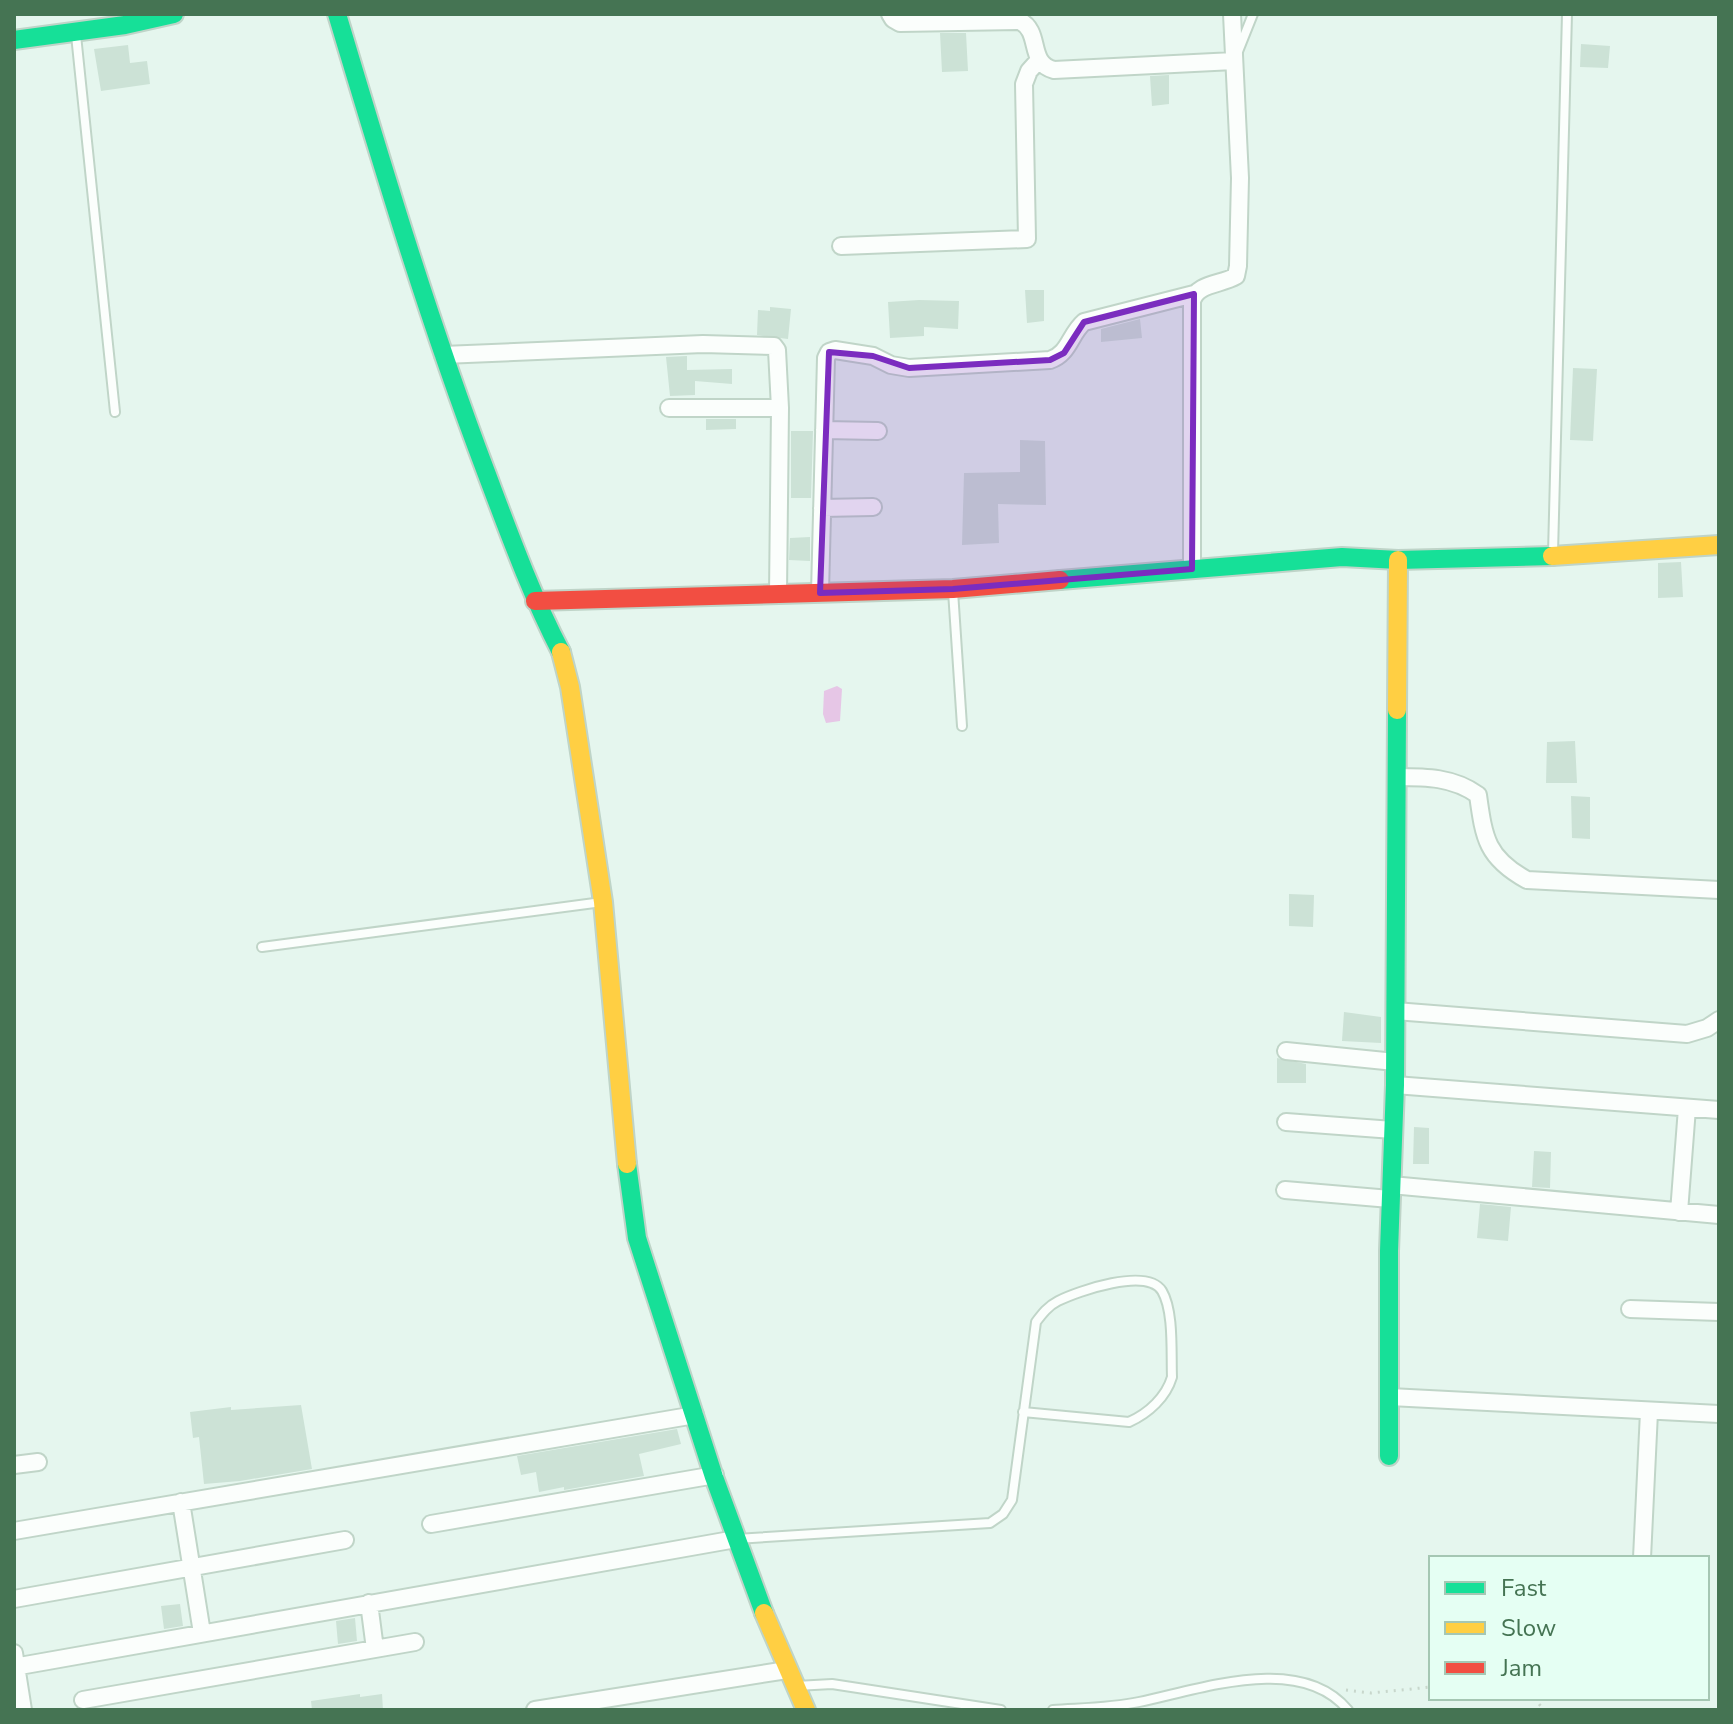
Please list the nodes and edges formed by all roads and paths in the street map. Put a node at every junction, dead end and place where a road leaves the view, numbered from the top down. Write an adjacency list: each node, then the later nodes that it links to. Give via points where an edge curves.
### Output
1 (174, 14): 7 (street)
2 (337, 14): 14 (street)
3 (890, 14): 10 (street, via 900,23 1020,21 1031,31)
4 (1232, 14): 11 (street)
5 (1253, 14): 11 (lane)
6 (1567, 14): 23 (lane)
7 (124, 19): 8 (street)
8 (75, 31): 9 (street); 17 (lane)
9 (14, 40)
10 (1038, 61): 11 (street, via 1054,70); 12 (street, via 1024,84 1027,239)
11 (1234, 61): 13 (street, via 1238,266 1236,276)
12 (841, 246)
13 (1194, 294): 18 (street, via 1084,322 1064,353 1050,360 909,368 873,356 829,352); 25 (street)
14 (443, 355): 16 (street, via 768,344 777,350); 29 (street)
15 (669, 408): 16 (street)
16 (780, 408): 28 (street)
17 (115, 412)
18 (824, 430): 19 (street); 21 (street)
19 (878, 431)
20 (873, 507): 21 (street)
21 (822, 508): 27 (street)
22 (1719, 545): 23 (street)
23 (1553, 556): 24 (street)
24 (1398, 560): 25 (street, via 1342,557); 31 (street)
25 (1192, 569): 26 (street)
26 (953, 589): 27 (street); 30 (lane)
27 (820, 593): 28 (street)
28 (778, 594): 29 (street)
29 (535, 601): 33 (street, via 561,653 570,687)
30 (962, 726)
31 (1396, 777): 32 (street, via 1439,778 1478,795 1491,852 1527,880); 35 (street)
32 (1719, 890)
33 (603, 902): 34 (lane); 54 (street, via 637,1238)
34 (262, 947)
35 (1395, 1011): 36 (street, via 1687,1034); 38 (street)
36 (1719, 1020)
37 (1286, 1051): 38 (street)
38 (1395, 1062): 39 (street)
39 (1395, 1085): 40 (street); 43 (street)
40 (1687, 1108): 41 (street); 46 (street)
41 (1719, 1110)
42 (1286, 1122): 43 (street)
43 (1393, 1130): 45 (street)
44 (1285, 1190): 45 (street)
45 (1390, 1192): 46 (street); 50 (street)
46 (1679, 1212): 47 (street)
47 (1719, 1215)
48 (1630, 1309): 49 (street)
49 (1719, 1312)
50 (1390, 1397): 52 (street); 55 (street)
51 (1023, 1412): 51 (lane, via 1129,1422 1159,1401 1172,1377 1168,1307 1161,1289 1136,1280 1112,1283 1082,1291 1044,1311 1036,1322); 62 (lane, via 1012,1500 990,1523)
52 (1649, 1412): 53 (street); 64 (street)
53 (1719, 1414)
54 (695, 1415): 58 (street); 59 (street)
55 (1389, 1456)
56 (38, 1462): 57 (street)
57 (14, 1465)
58 (715, 1475): 60 (street); 62 (street)
59 (181, 1502): 61 (street); 65 (street)
60 (431, 1524)
61 (14, 1531)
62 (736, 1539): 67 (street); 72 (street)
63 (345, 1540): 65 (street)
64 (1642, 1556)
65 (192, 1567): 66 (street); 68 (street)
66 (14, 1599)
67 (369, 1603): 68 (street); 70 (street)
68 (202, 1633): 71 (street)
69 (415, 1642): 70 (street)
70 (375, 1649): 75 (street)
71 (15, 1662): 76 (street)
72 (791, 1678): 77 (street); 78 (street); 79 (lane)
73 (1429, 1687): 74 (path, via 1371,1693)
74 (1322, 1688): 80 (lane, via 1284,1680 1236,1680 1137,1703); 81 (lane)
75 (83, 1700)
76 (23, 1710)
77 (535, 1710)
78 (806, 1710)
79 (1001, 1710)
80 (1053, 1710)
81 (1348, 1710)

